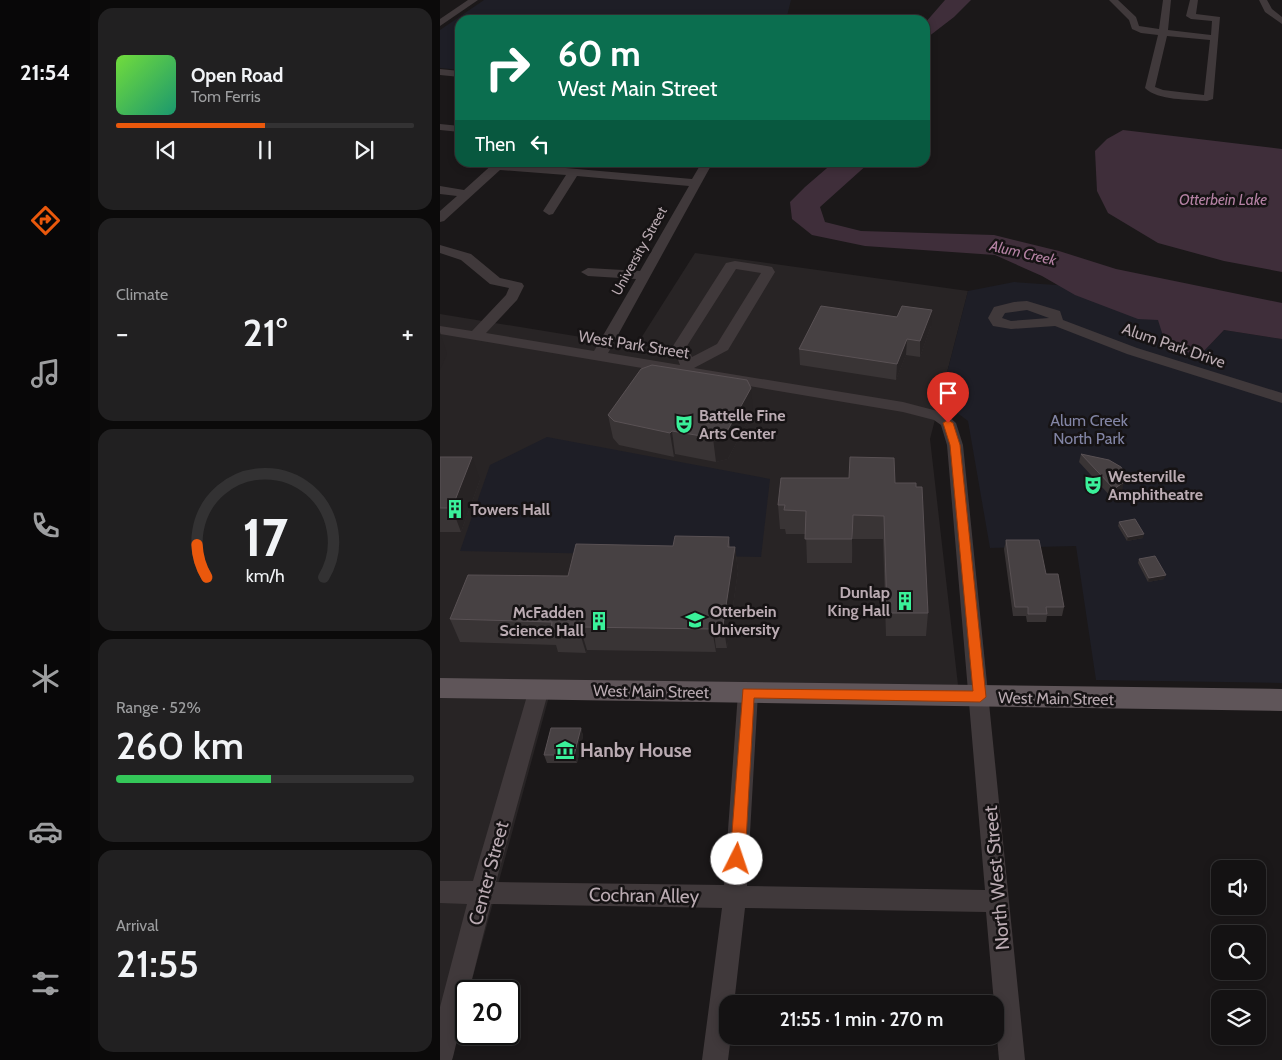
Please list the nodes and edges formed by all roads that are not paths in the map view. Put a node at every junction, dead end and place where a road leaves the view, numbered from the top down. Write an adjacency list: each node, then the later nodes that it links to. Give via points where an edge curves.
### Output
1 (474, 0): 7 (street)
2 (1113, 0): 8 (street, via 1133,19 1135,27)
3 (1167, 0): 8 (street)
4 (1194, 0): 9 (street, via 1191,16 1217,19)
5 (1263, 0): 6 (street, via 1268,10)
6 (1282, 21)
7 (440, 23)
8 (1163, 33): 9 (street); 9 (street, via 1150,88 1179,96 1209,97)
9 (1216, 38)
10 (440, 72): 11 (street)
11 (455, 74)
12 (440, 127): 13 (street)
13 (455, 128)
14 (496, 167): 20 (street)
15 (527, 167): 17 (street)
16 (705, 167): 18 (street, University Street)
17 (573, 172): 18 (street); 21 (street)
18 (696, 182): 25 (street, University Street)
19 (440, 190): 20 (street)
20 (466, 194): 22 (street)
21 (549, 211)
22 (440, 218)
23 (440, 249): 28 (street, via 466,257 495,281 517,286 512,297)
24 (588, 272): 25 (street)
25 (644, 275): 29 (street, University Street)
26 (1057, 322): 31 (street, Alum Park Drive, via 1132,351)
27 (440, 330): 28 (street, West Park Street)
28 (475, 336): 29 (street, West Park Street)
29 (599, 356): 30 (street, West Park Street)
30 (686, 367): 30 (street, via 723,346 767,270 730,266 680,346); 32 (street, West Park Street)
31 (1282, 398)
32 (939, 416): 36 (street, North West Street, via 948,423 955,445)
33 (440, 688): 34 (main road, West Main Street)
34 (539, 689): 35 (main road, West Main Street); 39 (street, Center Street)
35 (748, 693): 36 (main road, West Main Street); 40 (street)
36 (980, 697): 37 (main road, West Main Street); 41 (street, North West Street)
37 (1282, 700)
38 (440, 892): 39 (street, Cochran Alley)
39 (482, 892): 40 (street, Cochran Alley); 42 (street, Center Street)
40 (735, 896): 41 (street, Cochran Alley); 43 (street)
41 (999, 901): 44 (street, North West Street)
42 (440, 1057)
43 (715, 1060)
44 (1012, 1060)

